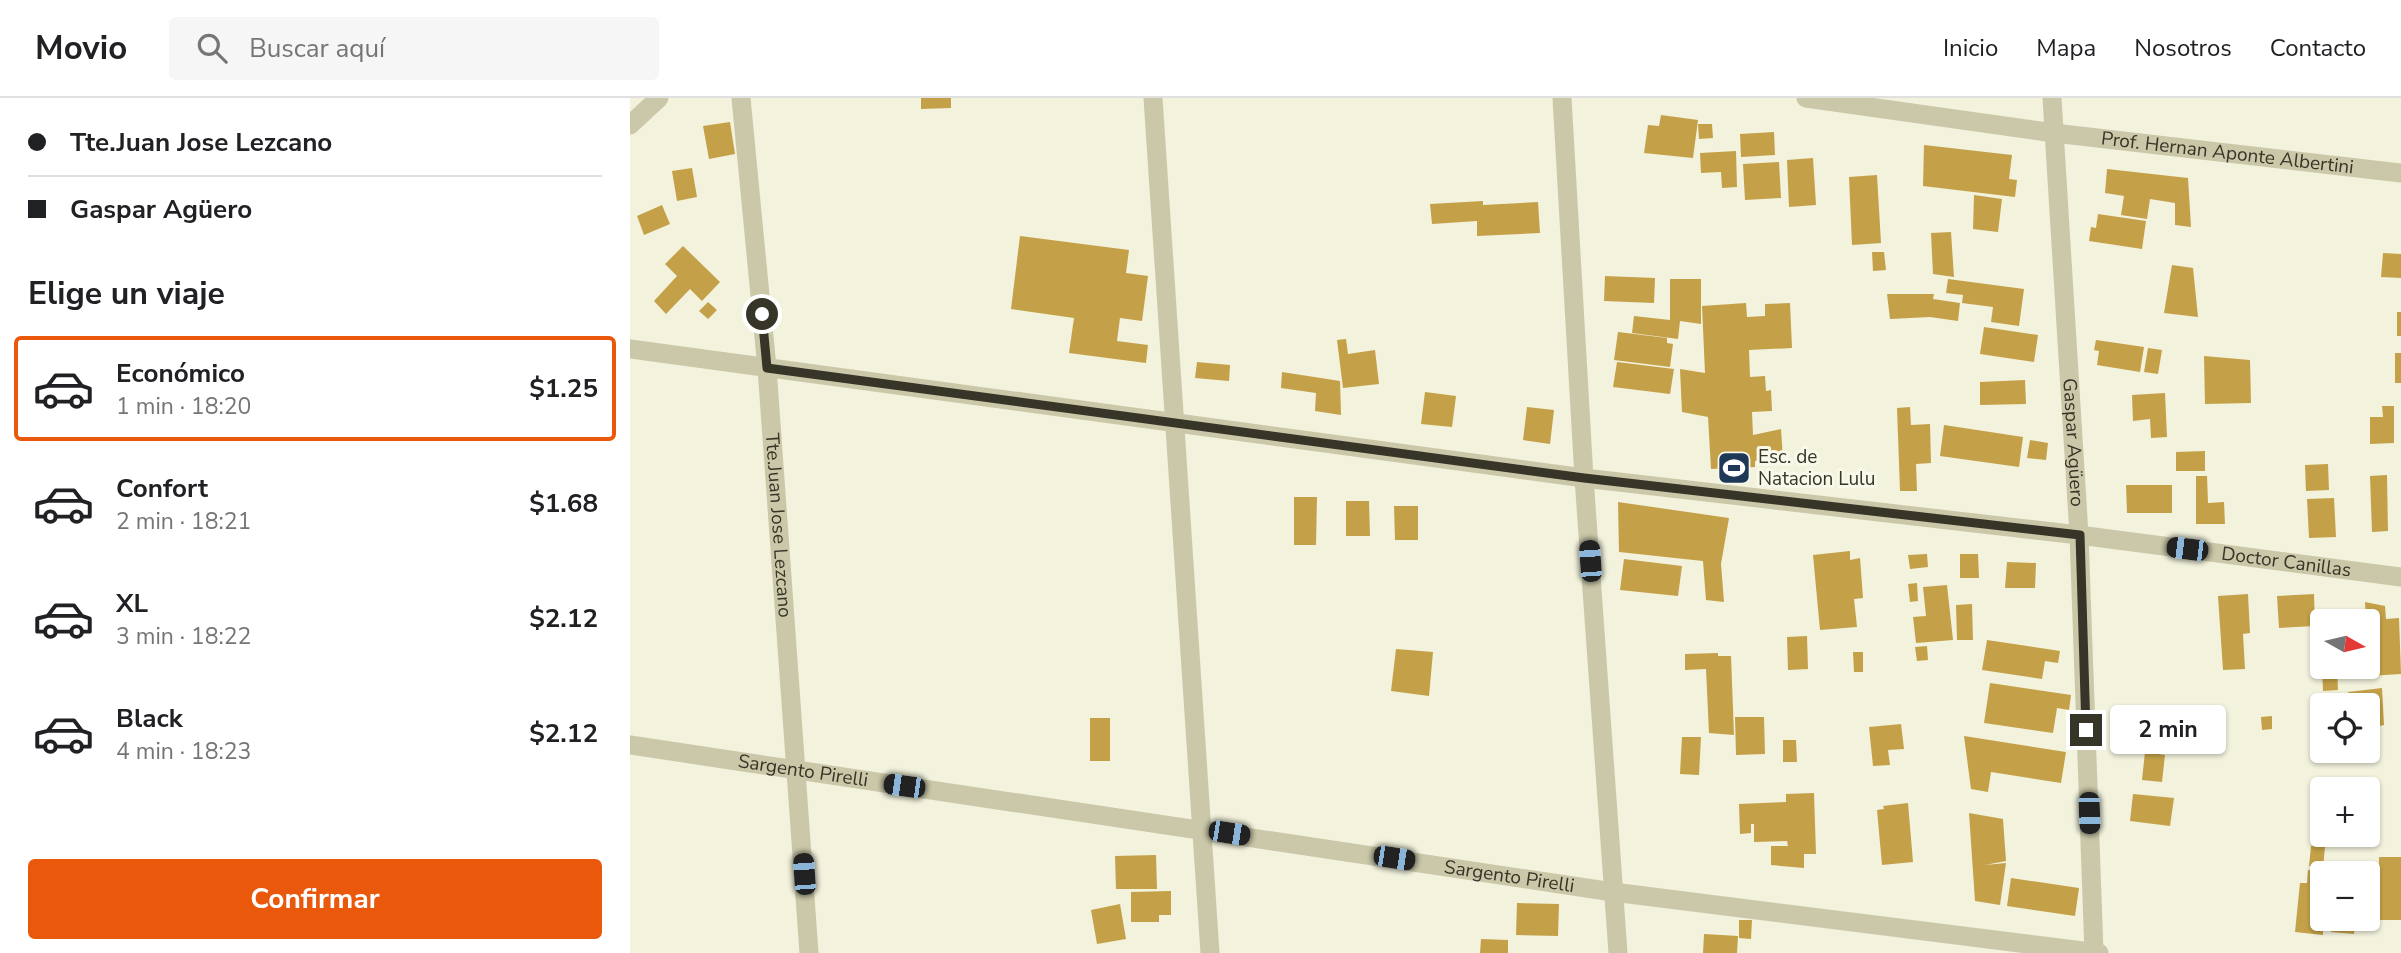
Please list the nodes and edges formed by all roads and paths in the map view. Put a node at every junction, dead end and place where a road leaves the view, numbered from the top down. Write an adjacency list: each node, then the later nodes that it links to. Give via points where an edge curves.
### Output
1 (659, 98): 7 (street)
2 (741, 98): 11 (street, Tte.Juan Jose Lezcano)
3 (1153, 98): 12 (street)
4 (1562, 98): 13 (street)
5 (1806, 98): 8 (street, Prof. Hernan Aponte Albertini)
6 (2052, 98): 8 (street, Gaspar Agüero)
7 (630, 125)
8 (2054, 133): 9 (street, Prof. Hernan Aponte Albertini); 14 (street, Gaspar Agüero)
9 (2401, 173)
10 (630, 349): 11 (street, Doctor Canillas)
11 (767, 368): 12 (street, Doctor Canillas); 17 (street, Tte.Juan Jose Lezcano)
12 (1174, 423): 13 (street, Doctor Canillas); 18 (street)
13 (1584, 478): 14 (street, Doctor Canillas); 19 (street)
14 (2080, 535): 15 (street, Doctor Canillas); 23 (street, Gaspar Agüero)
15 (2401, 577)
16 (630, 745): 17 (street, Sargento Pirelli)
17 (796, 770): 18 (street, Sargento Pirelli); 20 (street, Tte.Juan Jose Lezcano)
18 (1201, 829): 19 (street, Sargento Pirelli); 21 (street)
19 (1614, 892): 22 (street); 23 (street, Sargento Pirelli)
20 (809, 953)
21 (1210, 953)
22 (1618, 953)
23 (2094, 953): 24 (street, Sargento Pirelli)
24 (2099, 953)

